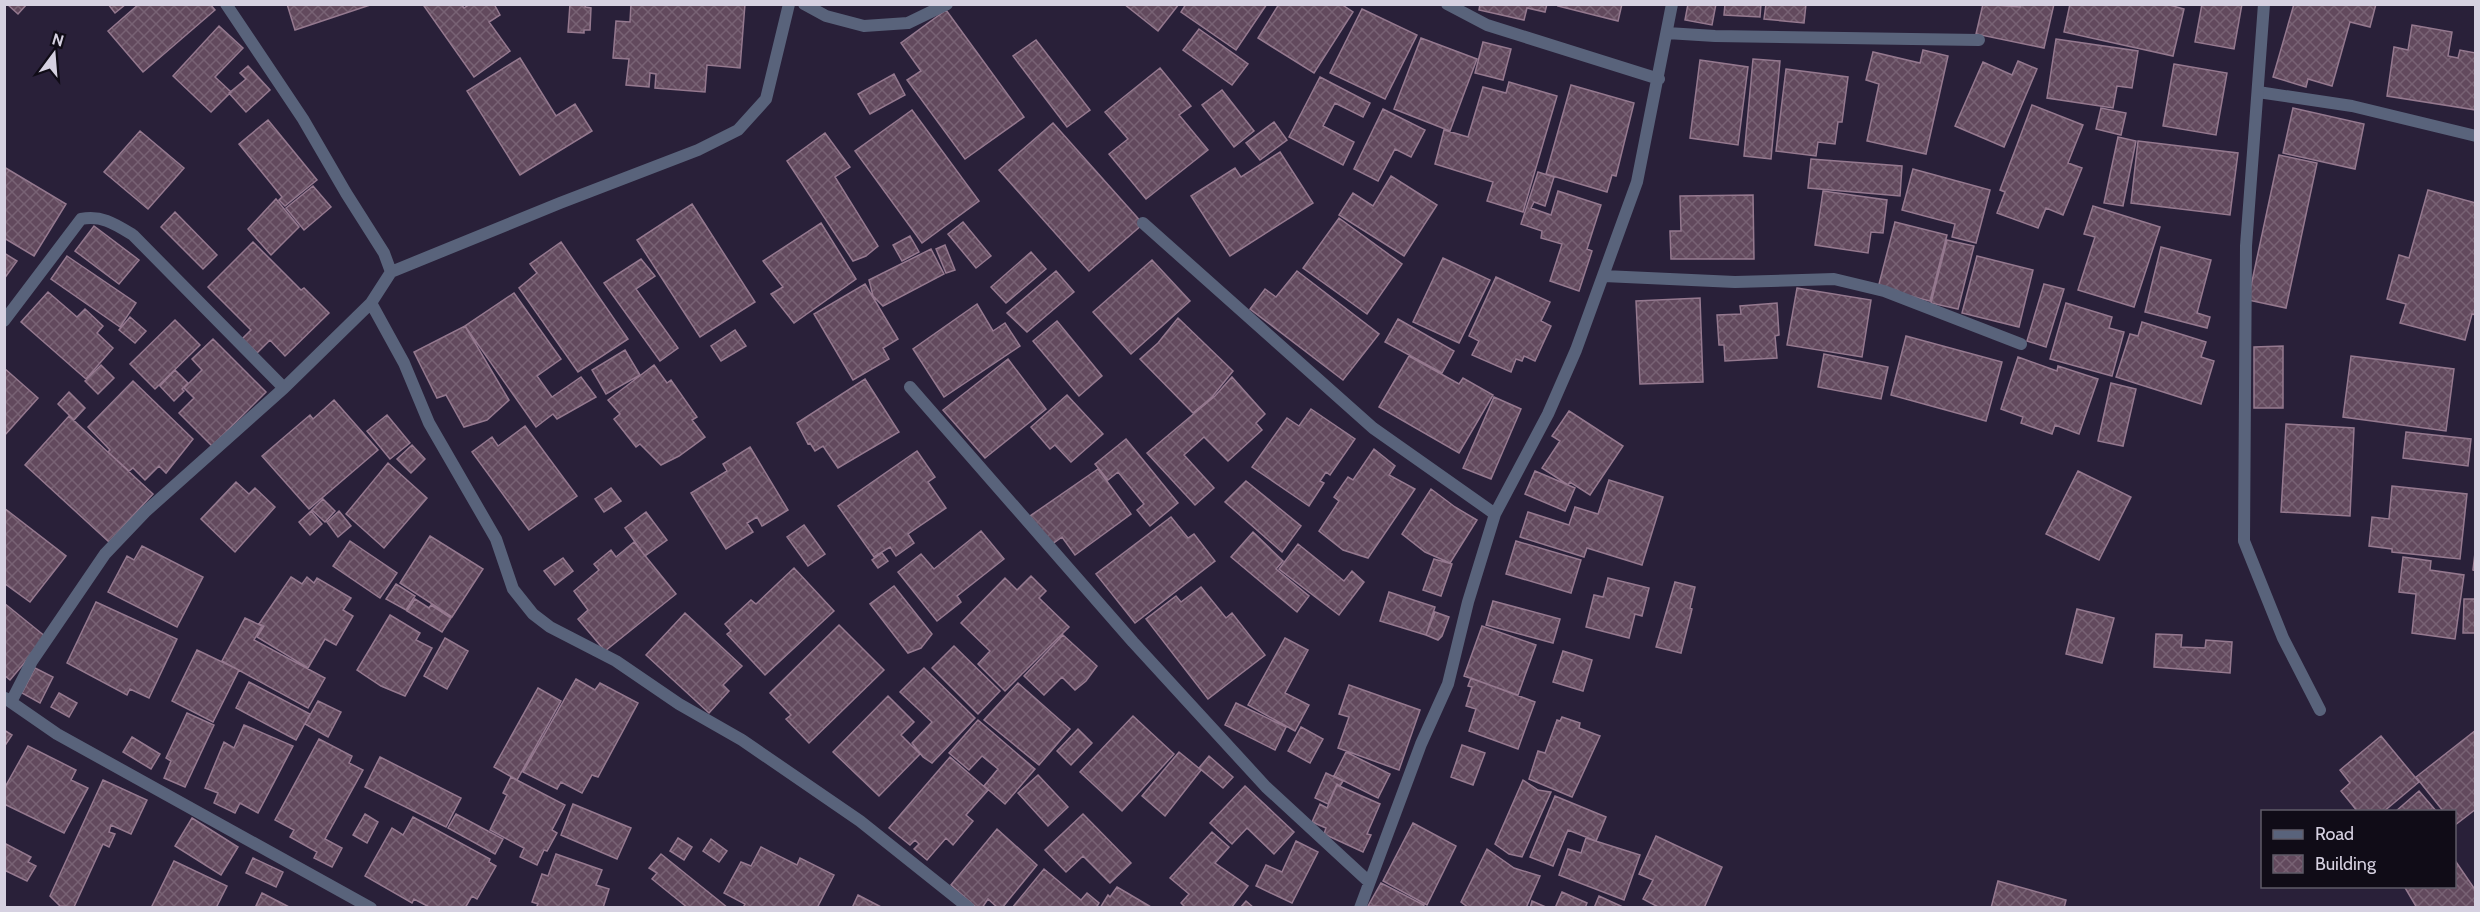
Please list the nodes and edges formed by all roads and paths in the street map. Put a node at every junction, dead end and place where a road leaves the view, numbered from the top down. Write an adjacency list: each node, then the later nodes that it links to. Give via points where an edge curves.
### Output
1 (226, 4): 14 (street, via 303,119 384,253)
2 (789, 4): 14 (street, via 766,99 738,130 698,150)
3 (804, 4): 4 (street, via 826,16 864,26 908,23)
4 (946, 4)
5 (1447, 4): 10 (street, via 1487,26)
6 (1672, 4): 8 (street)
7 (2264, 4): 11 (street)
8 (1667, 33): 9 (street); 10 (street)
9 (1979, 40)
10 (1659, 79): 15 (street, via 1637,182)
11 (2258, 92): 12 (street, via 2352,106); 23 (street, via 2246,246 2244,541 2283,638)
12 (2475, 136)
13 (1143, 223): 21 (street, via 1373,428)
14 (391, 272): 16 (street)
15 (1604, 276): 18 (street, via 1735,282 1834,279 1884,291); 21 (street, via 1548,414)
16 (371, 303): 20 (street); 26 (street, via 404,363 429,423 496,539 513,589 533,614 742,740 860,821)
17 (4, 321): 20 (street, via 81,219 93,216 133,235)
18 (2021, 344)
19 (910, 387): 24 (street, via 1266,787)
20 (284, 388): 22 (street, via 145,512 105,554)
21 (1495, 514): 24 (street, via 1448,684)
22 (8, 700): 25 (street, via 57,734)
23 (2320, 710)
24 (1368, 881): 27 (street)
25 (371, 908)
26 (969, 908)
27 (1360, 908)

